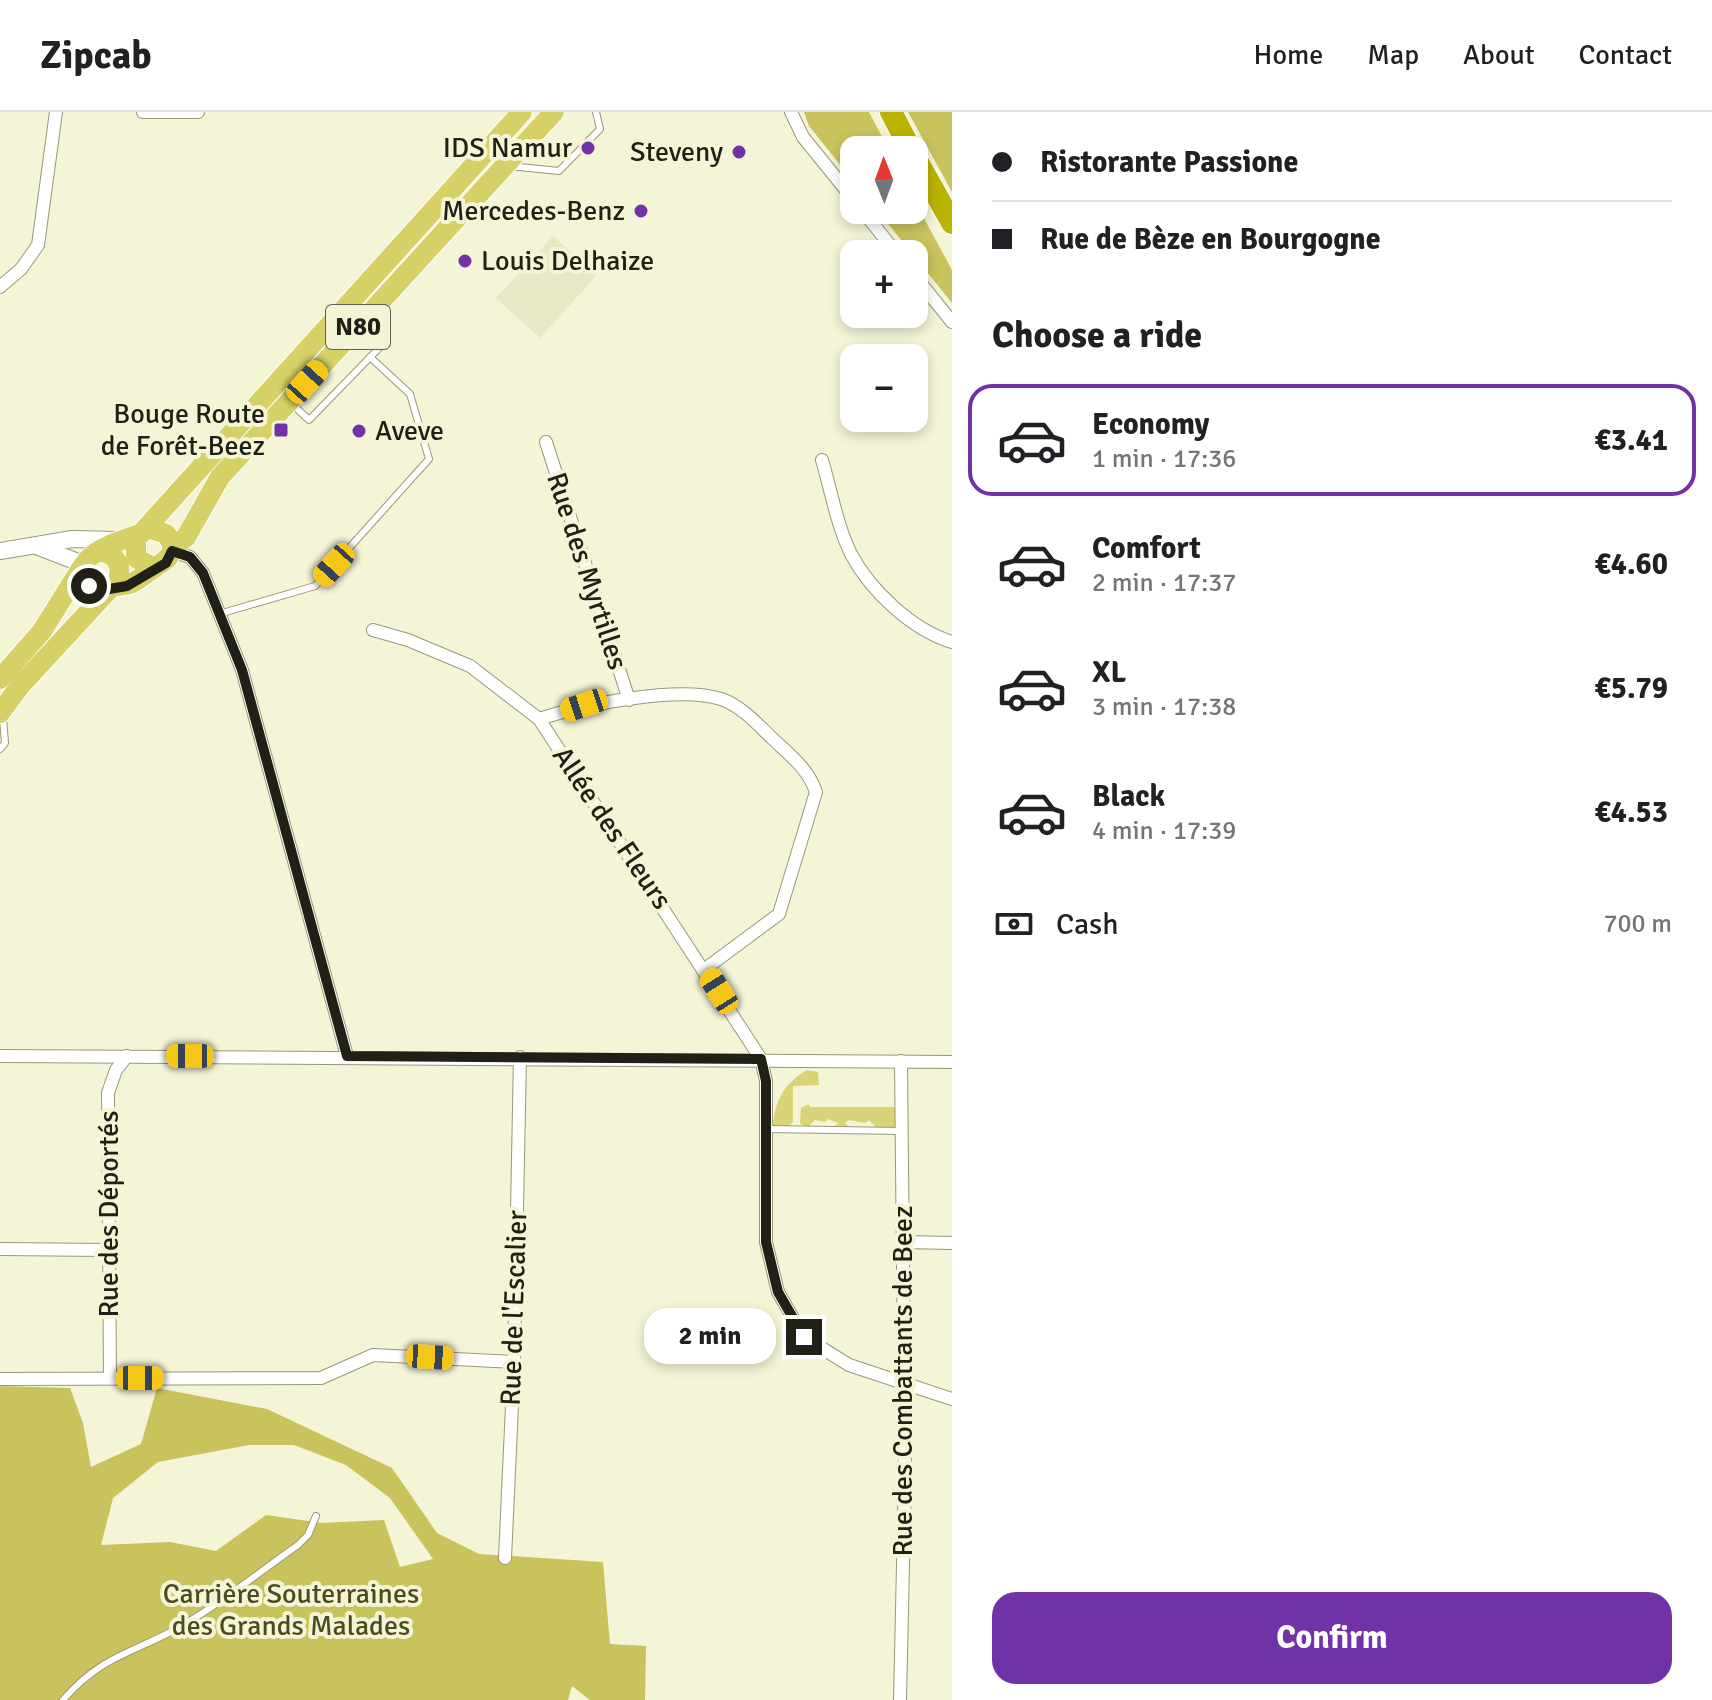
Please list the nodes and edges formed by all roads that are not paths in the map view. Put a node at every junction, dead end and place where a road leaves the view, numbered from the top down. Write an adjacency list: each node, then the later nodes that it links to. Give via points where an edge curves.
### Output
1 (143, 112): 2 (street)
2 (198, 112)
3 (522, 112): 24 (main road, N80)
4 (554, 112): 10 (main road, N80)
5 (596, 112): 10 (lane, via 600,129 559,171)
6 (791, 112): 12 (street, via 803,137)
7 (891, 112): 9 (highway)
8 (55, 117): 16 (street, via 38,245)
9 (904, 136)
10 (505, 165): 19 (main road, N80)
11 (928, 179): 13 (highway)
12 (840, 183)
13 (952, 223)
14 (873, 224): 15 (street)
15 (886, 240)
16 (0, 287)
17 (928, 292): 18 (street)
18 (952, 322)
19 (359, 325): 20 (lane, via 381,346); 21 (main road, N80)
20 (370, 357): 21 (lane, via 309,420); 31 (lane, via 410,394 429,459 315,586)
21 (290, 401): 26 (main road, N80, via 220,477 186,537)
22 (546, 442): 35 (street, Rue des Myrtilles)
23 (822, 460): 33 (street, via 851,553 865,575 915,623)
24 (135, 535): 26 (main road, via 159,530 171,540); 28 (main road, N80); 29 (main road, via 136,558)
25 (38, 546): 27 (street); 28 (street); 28 (street)
26 (172, 550): 29 (main road, N80, via 166,563); 31 (street, via 190,557 203,573)
27 (0, 551)
28 (90, 555): 30 (main road, via 89,586); 30 (main road, via 110,553 120,565); 34 (main road, N80, via 42,631)
29 (154, 568): 30 (main road, N80, via 145,578)
30 (112, 587): 36 (main road, N80)
31 (219, 614): 42 (street, via 242,670)
32 (373, 630): 37 (street, Allée des Fleurs, via 470,666)
33 (952, 642)
34 (0, 679)
35 (629, 700): 37 (street, via 584,705); 39 (street, via 722,699 797,761 810,774 816,792 779,914)
36 (1, 712): 38 (lane, via 5,743)
37 (539, 719): 39 (street, Allée des Fleurs)
38 (0, 749)
39 (705, 969): 44 (street, Allée des Fleurs)
40 (0, 1056): 41 (street)
41 (127, 1056): 42 (street); 52 (street, Rue des Déportés, via 108,1093)
42 (347, 1056): 43 (street)
43 (520, 1057): 44 (street); 53 (street, Rue de l'Escalier)
44 (761, 1059): 45 (street); 47 (street)
45 (901, 1061): 46 (street); 48 (street, Rue des Combattants de Beez)
46 (952, 1062)
47 (766, 1129): 48 (lane); 56 (street, via 766,1242 778,1292 804,1337 849,1365)
48 (902, 1131): 49 (street, Rue des Combattants de Beez)
49 (904, 1242): 50 (street); 56 (street, Rue des Combattants de Beez)
50 (952, 1243)
51 (0, 1249): 52 (street)
52 (108, 1250): 54 (street, Rue des Déportés)
53 (514, 1362): 54 (street, via 373,1355 321,1378); 59 (street, Rue de l'Escalier)
54 (110, 1378): 55 (street)
55 (0, 1379)
56 (902, 1381): 57 (street); 61 (street, Rue des Combattants de Beez)
57 (952, 1399)
58 (316, 1516): 60 (lane, via 308,1535 274,1562 175,1629 119,1653 82,1677)
59 (505, 1558)
60 (63, 1700)
61 (900, 1700)

